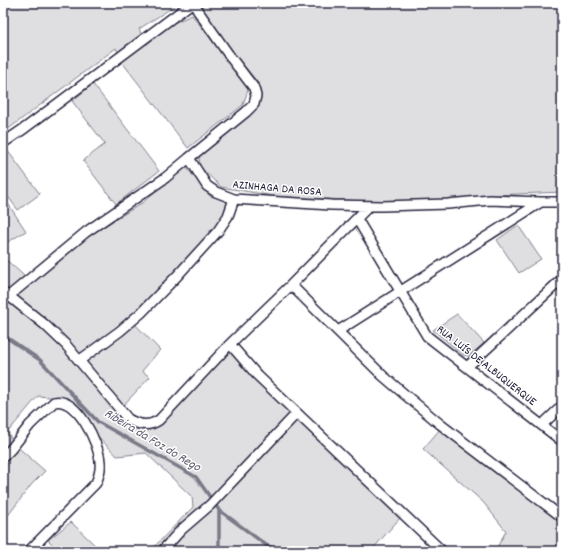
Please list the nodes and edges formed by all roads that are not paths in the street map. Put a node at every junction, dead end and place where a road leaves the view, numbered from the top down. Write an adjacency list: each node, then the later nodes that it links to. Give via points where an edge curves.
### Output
1 (193, 3): 2 (street); 3 (street, via 254,88 256,96 254,104 246,112)
2 (3, 143)
3 (189, 158): 4 (street, AZINHAGA DA ROSA, via 207,186); 12 (street, via 165,178 86,232)
4 (234, 198): 7 (street, AZINHAGA DA ROSA); 15 (street, via 228,216 218,231 177,276 141,313)
5 (541, 202): 6 (street, AZINHAGA DA ROSA); 7 (street, AZINHAGA DA ROSA, via 490,200); 11 (street)
6 (562, 202)
7 (369, 206): 8 (street)
8 (357, 219): 10 (street); 11 (street, RUA LUÍS DE ALBUQUERQUE)
9 (562, 279): 16 (street)
10 (291, 285): 13 (street); 14 (street)
11 (401, 291): 13 (street); 16 (street, RUA LUÍS DE ALBUQUERQUE, via 427,336)
12 (6, 295): 15 (street, via 44,324)
13 (338, 331): 22 (street, via 422,410)
14 (230, 344): 15 (street, via 159,420 148,425 128,419); 18 (street, via 257,375)
15 (80, 360)
16 (467, 367): 19 (street, RUA LUÍS DE ALBUQUERQUE)
17 (562, 406): 19 (street)
18 (297, 413): 24 (street, via 210,505 181,530); 25 (street)
19 (542, 425): 20 (street, RUA LUÍS DE ALBUQUERQUE)
20 (562, 441)
21 (3, 457): 23 (street, via 30,425 58,401 71,407 88,426 99,452 99,476 96,483)
22 (562, 517)
23 (30, 551)
24 (162, 551)
25 (442, 551)

